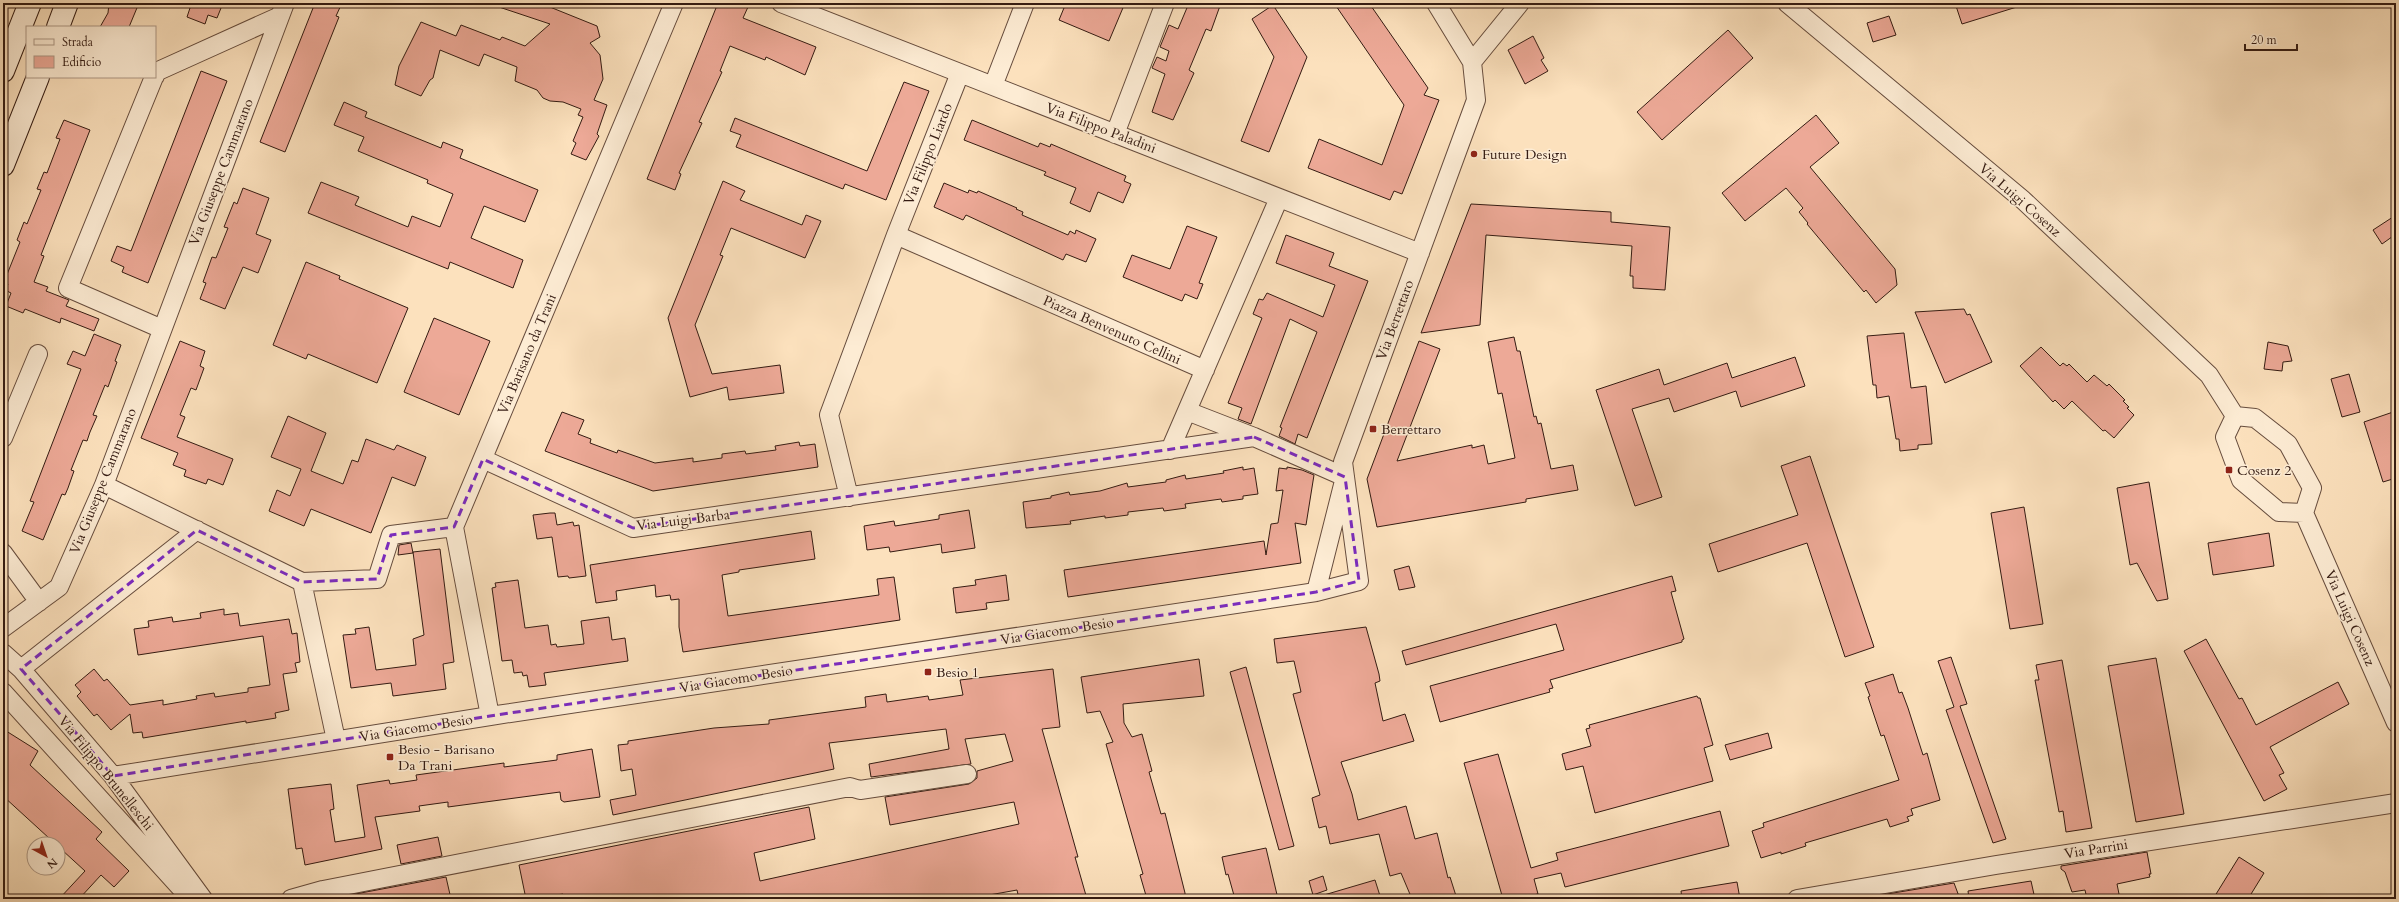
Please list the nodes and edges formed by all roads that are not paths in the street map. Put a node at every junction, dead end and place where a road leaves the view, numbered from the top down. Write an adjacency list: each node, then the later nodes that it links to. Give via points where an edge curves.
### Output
1 (30, 3): 13 (street)
2 (67, 3): 11 (street)
3 (674, 3): 32 (street, Via Barisano da Trani)
4 (781, 3): 15 (street, Via Filippo Paladini)
5 (1025, 3): 18 (street)
6 (1164, 3): 19 (street)
7 (1436, 3): 12 (street)
8 (1520, 3): 12 (street)
9 (1786, 3): 28 (street, Via Luigi Cosenz, via 2023,200 2209,375)
10 (282, 10): 14 (street, Via Giuseppe Cammarano); 24 (street, Via Giuseppe Cammarano)
11 (58, 26)
12 (1472, 62): 23 (street, Via Berrettaro, via 1476,100)
13 (3, 71)
14 (156, 72)
15 (960, 73): 18 (street, Via Filippo Paladini); 22 (street, Via Filippo Liardo)
16 (38, 78): 20 (street)
17 (154, 78): 24 (street, Via Giuseppe Cammarano, via 68,288)
18 (993, 86): 19 (street, Via Filippo Paladini)
19 (1115, 134): 21 (street, Via Filippo Paladini)
20 (3, 165)
21 (1279, 198): 23 (street, Via Filippo Paladini); 26 (street)
22 (896, 235): 26 (street, Piazza Benvenuto Cellini); 35 (street, via 829,415)
23 (1420, 253): 33 (street, Via Berrettaro, via 1342,462)
24 (162, 328): 34 (street, Via Giuseppe Cammarano)
25 (38, 354): 30 (street)
26 (1205, 370): 27 (street)
27 (1187, 412): 29 (street); 31 (street)
28 (2235, 416): 36 (street, via 2255,418 2288,444 2312,488); 36 (street, via 2226,437 2241,480 2279,512)
29 (1254, 437): 31 (street); 33 (street)
30 (3, 438)
31 (1170, 450): 35 (street)
32 (483, 459): 35 (street, Via Luigi Barba, via 633,528); 37 (street, Via Barisano da Trani)
33 (1345, 477): 40 (street, Via Berrettaro); 42 (street)
34 (104, 485): 38 (street); 43 (street, Via Giuseppe Cammarano, via 59,587)
35 (849, 497)
36 (2304, 513): 49 (street, Via Luigi Cosenz)
37 (454, 527): 41 (street, via 391,535 376,579); 48 (street)
38 (197, 530): 41 (street); 46 (street)
39 (3, 554): 43 (street)
40 (1359, 581): 42 (street, Via Giacomo Besio)
41 (302, 582): 50 (street)
42 (1316, 592): 48 (street, Via Giacomo Besio)
43 (39, 602): 44 (street, Via Giuseppe Cammarano)
44 (3, 628)
45 (3, 653): 46 (street, Via Filippo Brunelleschi)
46 (21, 669): 52 (street, Via Filippo Brunelleschi)
47 (3, 692): 54 (street, Via Filippo Brunelleschi)
48 (490, 716): 50 (street, Via Giacomo Besio)
49 (2396, 723)
50 (336, 740): 52 (street, Via Giacomo Besio)
51 (967, 774): 56 (street, via 860,790 850,787 323,890)
52 (113, 776): 55 (street, Via Filippo Brunelleschi)
53 (2396, 803): 57 (street, Via Parrini, via 1996,864)
54 (191, 899)
55 (203, 899)
56 (291, 899)
57 (1797, 899)

